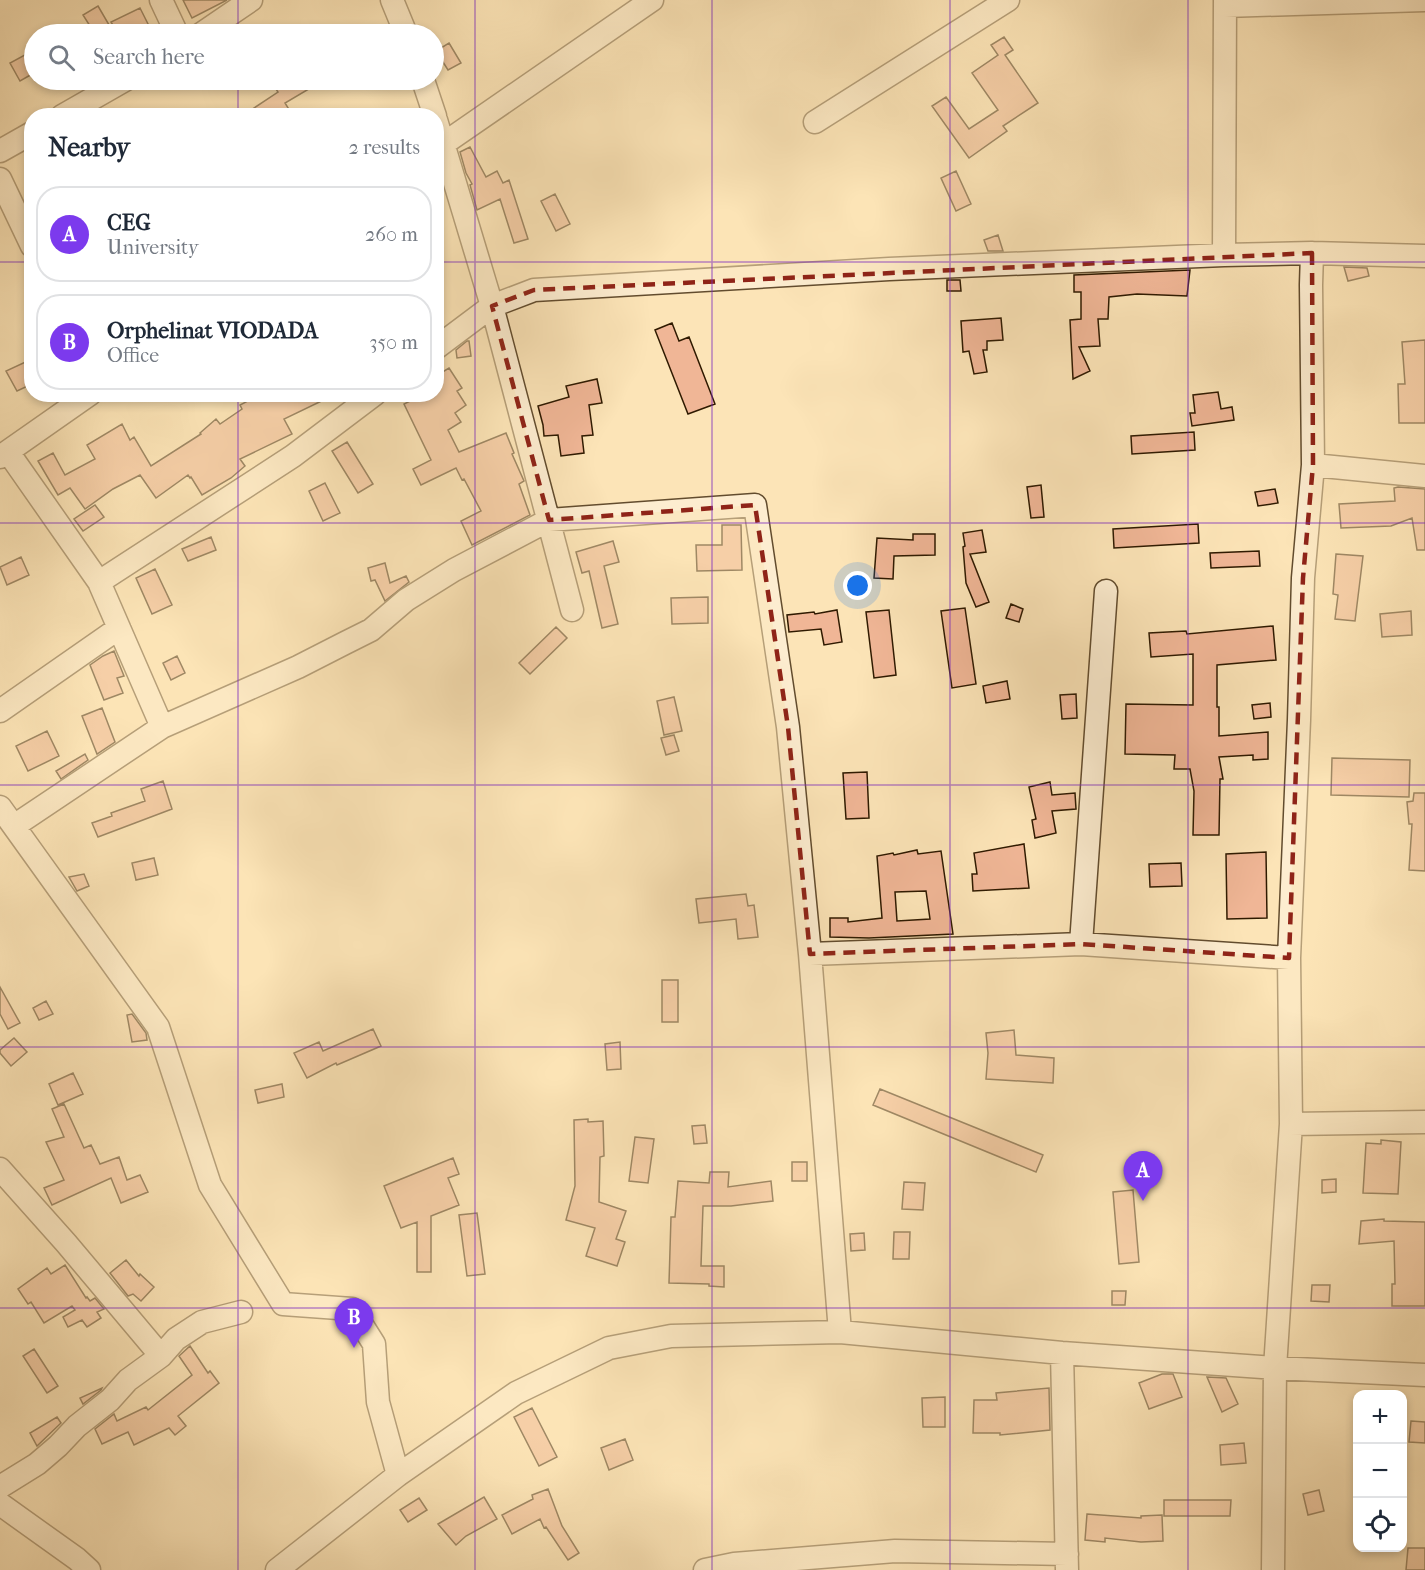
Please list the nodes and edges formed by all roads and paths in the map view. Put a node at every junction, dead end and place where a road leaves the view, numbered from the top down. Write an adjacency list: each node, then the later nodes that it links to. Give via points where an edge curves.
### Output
1 (161, 0): 8 (street)
2 (251, 0): 9 (street)
3 (392, 0): 10 (street)
4 (652, 0): 17 (street)
5 (1008, 0): 15 (street)
6 (1425, 0): 7 (street)
7 (1225, 3): 23 (street)
8 (172, 24)
9 (216, 24)
10 (402, 24)
11 (108, 90): 13 (street)
12 (426, 90): 14 (street)
13 (76, 108)
14 (432, 108)
15 (815, 122)
16 (24, 138): 18 (street)
17 (444, 143)
18 (0, 151)
19 (444, 158): 25 (street)
20 (0, 179): 21 (street)
21 (24, 229)
22 (1312, 253): 23 (street); 24 (street); 30 (street)
23 (1224, 255): 25 (street, via 534,290)
24 (1425, 256)
25 (492, 306): 26 (street); 32 (street)
26 (444, 342)
27 (79, 402): 29 (street)
28 (364, 402): 33 (street, via 293,456)
29 (4, 455): 33 (street)
30 (1313, 465): 31 (street); 43 (street, via 1303,578)
31 (1425, 476)
32 (549, 520): 35 (street); 38 (street, via 453,570 406,600 370,630); 42 (street, via 755,505 788,727)
33 (99, 582): 36 (street)
34 (1106, 591): 41 (street)
35 (572, 610)
36 (119, 628): 37 (street); 38 (street)
37 (0, 711)
38 (162, 727): 40 (street)
39 (0, 807): 40 (street)
40 (14, 826): 53 (street, via 158,1027 210,1185 283,1304 352,1309 374,1344 378,1402)
41 (1081, 944): 42 (street); 43 (street)
42 (810, 954): 48 (street)
43 (1289, 958): 45 (street)
44 (1425, 1122): 45 (street)
45 (1291, 1124): 51 (street)
46 (0, 1169): 50 (street)
47 (242, 1312): 50 (street, via 202,1322 176,1339)
48 (840, 1332): 49 (street); 53 (street, via 671,1336 609,1348 516,1393)
49 (1062, 1353): 51 (street); 56 (street)
50 (161, 1356): 54 (street, via 128,1380 37,1464)
51 (1275, 1368): 52 (street); 61 (street)
52 (1425, 1375)
53 (398, 1475): 59 (street)
54 (0, 1487)
55 (0, 1504): 58 (street)
56 (1067, 1562): 57 (street, via 895,1551)
57 (734, 1567): 60 (street)
58 (89, 1570)
59 (277, 1570)
60 (705, 1570)
61 (1272, 1570)

